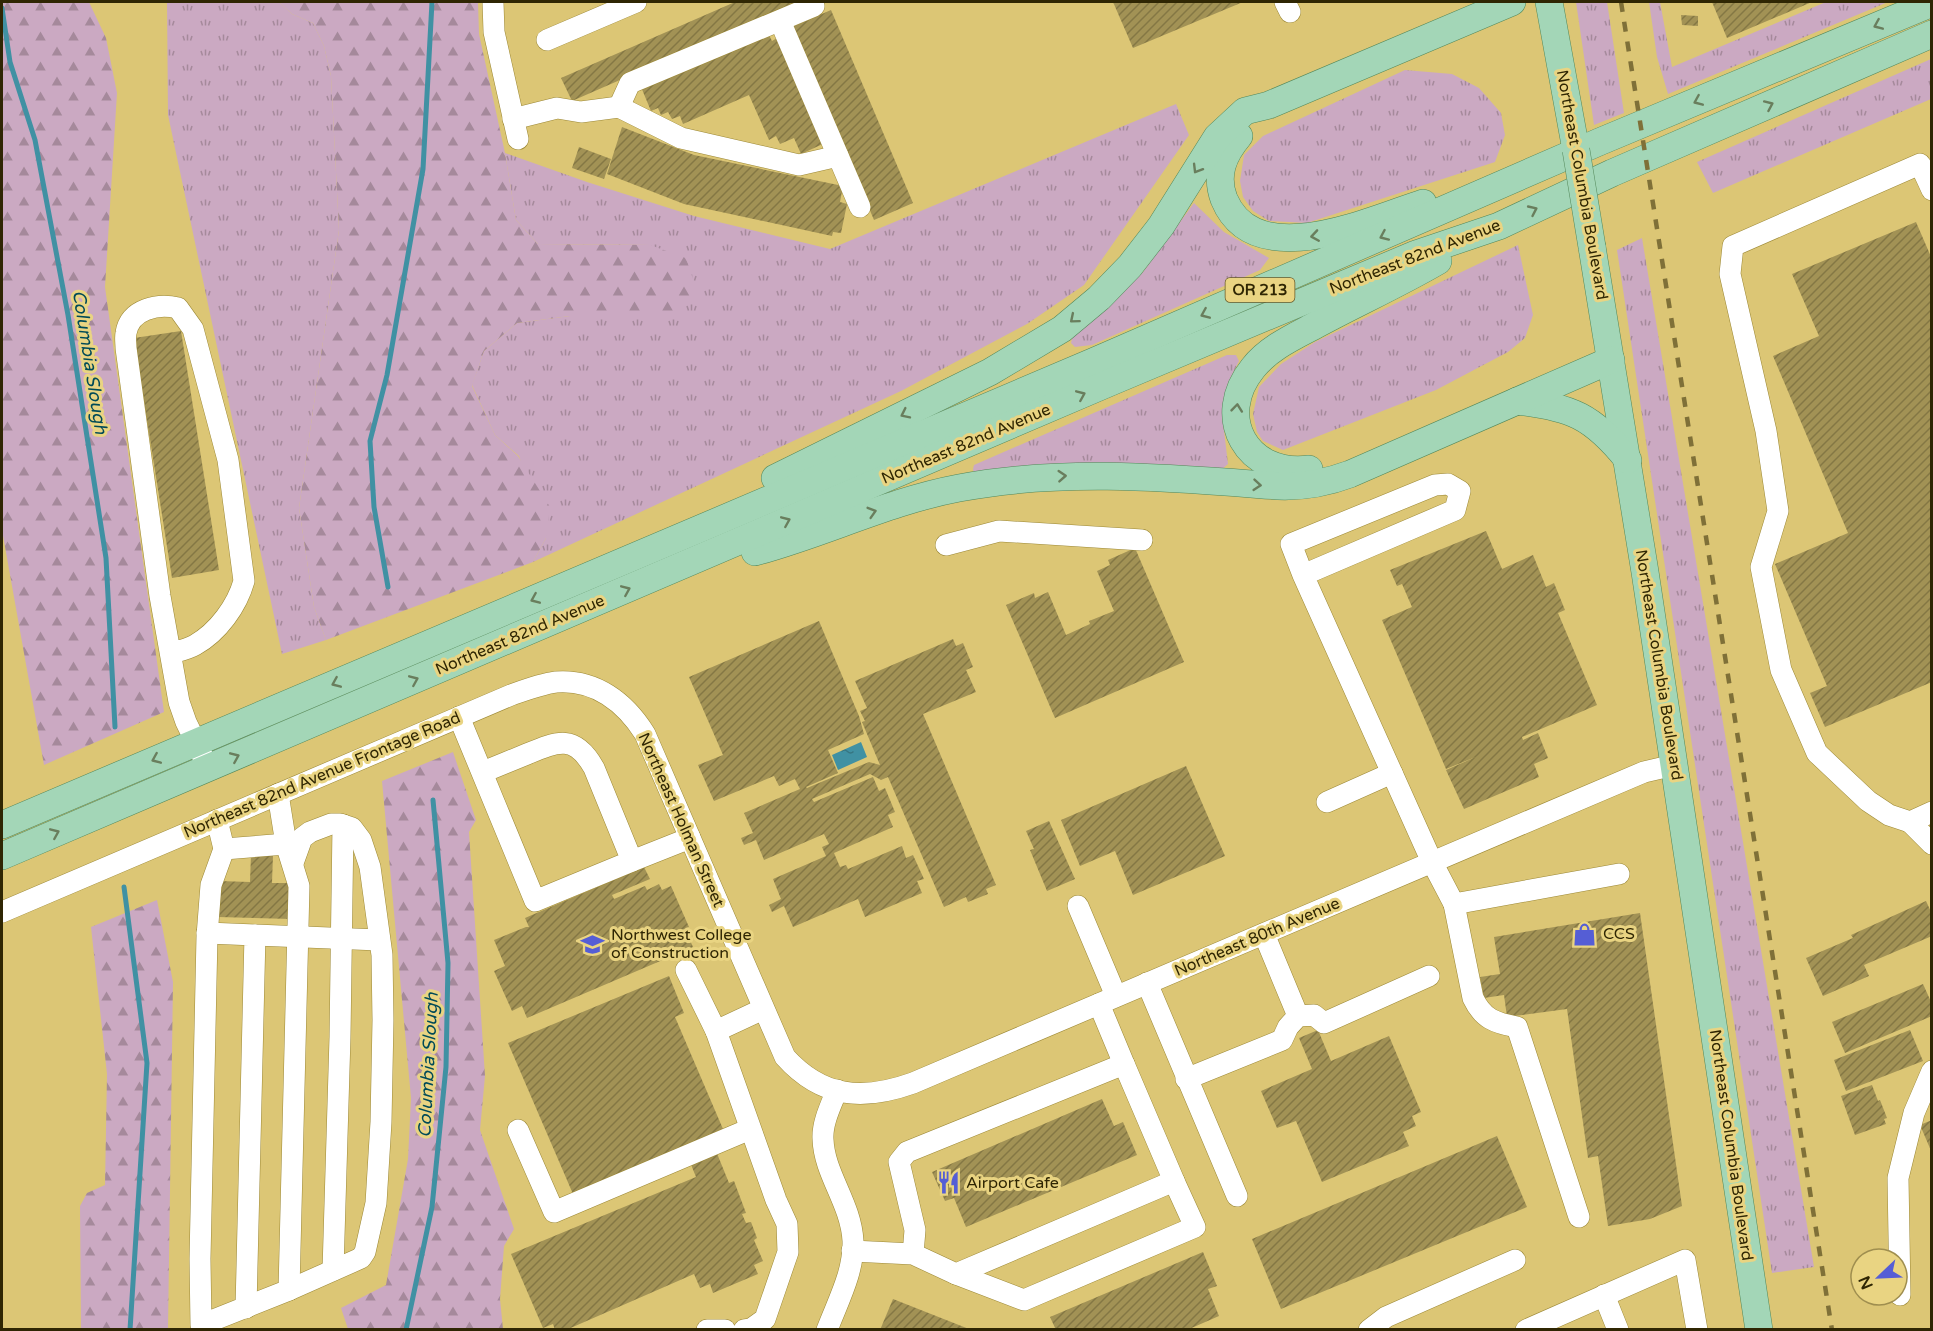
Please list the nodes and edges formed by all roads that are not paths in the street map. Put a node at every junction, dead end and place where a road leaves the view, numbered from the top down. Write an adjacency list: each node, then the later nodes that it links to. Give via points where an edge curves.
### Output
1 (493, 2): 12 (street, via 494,32)
2 (636, 2): 9 (street)
3 (1512, 2): 10 (main road)
4 (1549, 2): 19 (main road, Northeast Columbia Boulevard, bridge)
5 (1932, 3): 15 (main road, Northeast 82nd Avenue / OR 213, one-way to 15)
6 (814, 6): 7 (street)
7 (780, 21): 11 (street, via 630,84); 14 (street)
8 (1932, 34): 18 (main road, Northeast 82nd Avenue / OR 213, one-way to 8)
9 (547, 40)
10 (1269, 105): 15 (main road, one-way to 10, via 1323,235 1297,238 1261,233 1231,212 1220,176 1228,149); 24 (main road, one-way to 24, via 1245,111 1217,136 1161,226 1130,266 1062,330 990,372 742,494)
11 (619, 107): 12 (street, via 581,112 557,108); 14 (street, via 681,138 799,165)
12 (513, 118): 13 (street)
13 (518, 140)
14 (838, 156): 17 (street)
15 (1512, 180): 24 (main road, Northeast 82nd Avenue / OR 213, one-way to 24)
16 (1932, 190): 39 (street, via 1920,164 1733,246 1730,274 1766,431 1778,511 1761,567 1781,670 1817,753 1868,801 1889,815)
17 (860, 207)
18 (1499, 226): 19 (main road, one-way to 18, via 1321,467 1279,469 1253,455 1236,426 1236,411 1242,386 1261,359 1280,344); 26 (main road, Northeast 82nd Avenue / OR 213, one-way to 18, via 1405,258)
19 (1610, 352): 20 (main road); 21 (main road, Northeast Columbia Boulevard)
20 (1517, 401): 21 (main road, via 1547,404 1574,413 1601,431); 26 (main road, one-way to 20, via 765,549 908,501 958,488 1020,479 1072,475 1287,486 1325,482)
21 (1628, 460): 31 (main road, Northeast Columbia Boulevard)
22 (1142, 540): 23 (street, via 999,531)
23 (946, 545)
24 (622, 562): 30 (main road, Northeast 82nd Avenue / OR 213, one-way to 30)
25 (1303, 575): 25 (street, via 1455,510 1460,491 1448,484 1435,485 1291,544); 34 (street)
26 (655, 578): 32 (main road, Northeast 82nd Avenue / OR 213, one-way to 26)
27 (172, 654): 27 (street, via 160,596 126,348 126,332 132,319 140,312 166,305 178,308 193,329 228,460 244,581 240,597 215,630 195,645); 30 (street, via 180,702)
28 (459, 717): 29 (street, Northeast 82nd Avenue Frontage Road, via 511,695 556,682 588,685 604,692 617,700); 33 (street); 35 (street, Northeast 82nd Avenue Frontage Road)
29 (638, 724): 42 (street, Northeast Holman Street)
30 (196, 742): 32 (street); 40 (main road, Northeast 82nd Avenue, one-way to 40)
31 (1674, 765): 48 (street, Northeast 80th Avenue, via 1644,772); 93 (main road, Northeast Columbia Boulevard)
32 (207, 768): 46 (main road, Northeast 82nd Avenue, one-way to 32)
33 (483, 772): 47 (street, via 556,742 576,747 594,768); 47 (street, via 535,901)
34 (1392, 772): 36 (street); 48 (street)
35 (278, 794): 38 (street, Northeast 82nd Avenue Frontage Road); 45 (street)
36 (1327, 802)
37 (1932, 812): 39 (street)
38 (217, 820): 44 (street); 52 (street, Northeast 82nd Avenue Frontage Road)
39 (1910, 822): 43 (street)
40 (2, 825)
41 (343, 825): 45 (street, via 331,824 310,832); 57 (street); 58 (street, via 352,828 361,840 367,858)
42 (690, 838): 47 (street); 63 (street, Northeast Holman Street)
43 (1932, 844)
44 (224, 849): 45 (street); 53 (street, via 211,885)
45 (290, 854): 56 (street, via 299,886)
46 (2, 856)
47 (632, 861)
48 (1432, 862): 50 (street); 54 (street, Northeast 80th Avenue)
49 (1619, 874): 50 (street)
50 (1454, 904): 74 (street, via 1473,998 1495,1023 1517,1027)
51 (1078, 906): 62 (street)
52 (2, 912)
53 (207, 933): 55 (street); 83 (street, via 201,1325)
54 (1264, 934): 61 (street, Northeast 80th Avenue); 64 (street)
55 (255, 935): 56 (street); 83 (street)
56 (299, 936): 57 (street); 81 (street)
57 (342, 939): 58 (street); 79 (street)
58 (380, 940): 79 (street, via 383,1020 376,1203 365,1252 361,1258)
59 (686, 969): 65 (street)
60 (1430, 976): 64 (street, via 1324,1023 1314,1015)
61 (1147, 983): 62 (street, Northeast 80th Avenue); 68 (street)
62 (1108, 1000): 66 (street); 69 (street, Northeast 80th Avenue, via 890,1092 868,1095)
63 (764, 1009): 65 (street); 69 (street, Northeast Holman Street, via 785,1057 794,1067 807,1078)
64 (1298, 1016): 68 (street, via 1282,1040)
65 (716, 1031): 70 (street)
66 (1124, 1064): 72 (street); 77 (street, via 907,1152 899,1162 915,1230)
67 (1932, 1071): 75 (street, via 1914,1113 1898,1178)
68 (1186, 1079): 73 (street)
69 (837, 1090): 76 (street, via 822,1137 825,1155 847,1209)
70 (750, 1129): 71 (street, via 554,1212); 87 (street, via 787,1224 788,1252 765,1319 751,1329)
71 (518, 1130)
72 (1174, 1182): 80 (street); 80 (street, via 1195,1227 1024,1300)
73 (1237, 1196)
74 (1579, 1217)
75 (1899, 1247)
76 (852, 1251): 77 (street); 88 (street, via 846,1280)
77 (913, 1254): 80 (street)
78 (1515, 1260): 89 (street, via 1386,1317)
79 (333, 1270): 81 (street)
80 (956, 1274)
81 (289, 1290): 83 (street)
82 (1604, 1295): 84 (street); 91 (street); 92 (street, via 1685,1260)
83 (246, 1308)
84 (1559, 1323): 90 (street)
85 (707, 1329): 86 (street)
86 (725, 1329)
87 (744, 1329)
88 (827, 1329)
89 (1369, 1329)
90 (1526, 1329)
91 (1618, 1329)
92 (1697, 1329)
93 (1759, 1329)

